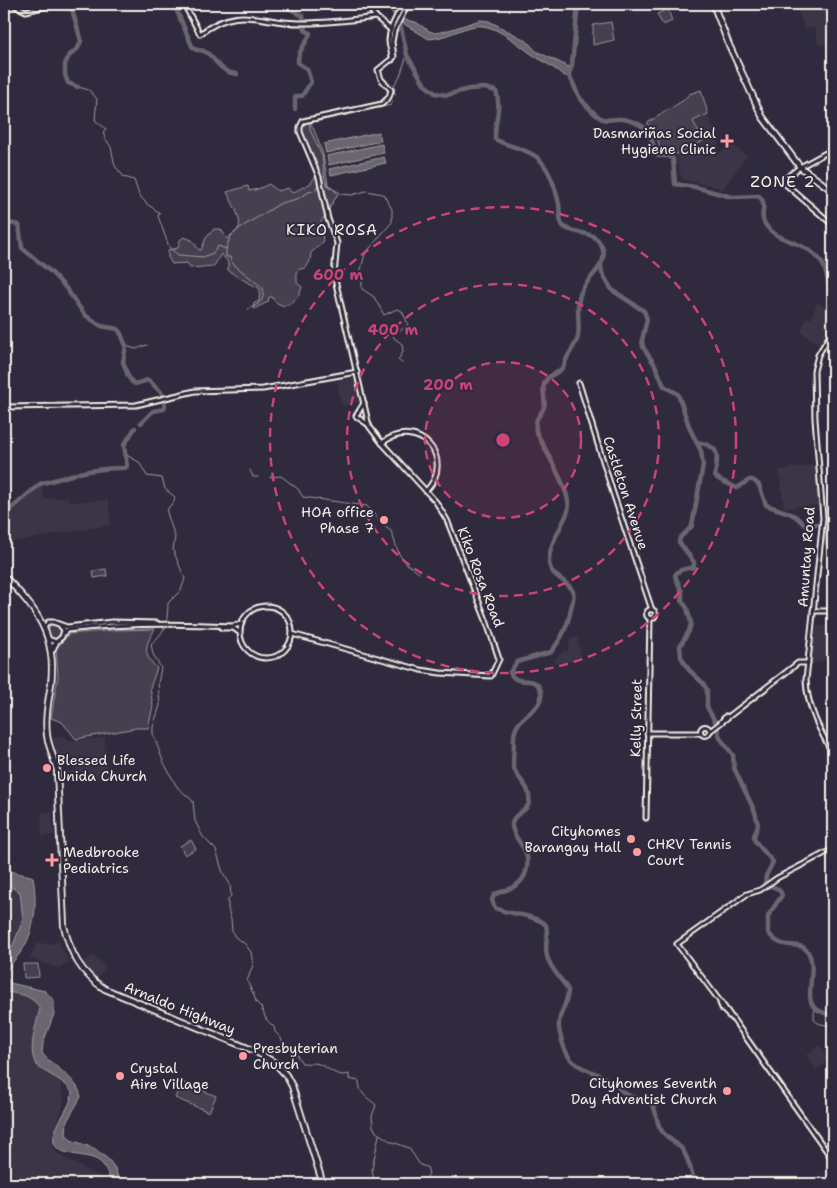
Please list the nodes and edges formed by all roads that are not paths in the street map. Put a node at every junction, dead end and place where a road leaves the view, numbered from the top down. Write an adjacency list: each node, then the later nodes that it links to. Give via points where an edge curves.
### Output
1 (12, 4): 2 (street, via 26,11)
2 (55, 4)
3 (184, 4): 9 (street, via 200,34 236,17 303,23)
4 (366, 4): 9 (street)
5 (404, 4): 8 (street)
6 (408, 4): 8 (street)
7 (713, 4): 12 (main road, via 760,113)
8 (400, 14): 10 (street)
9 (376, 17): 10 (street)
10 (393, 29): 16 (street, Kiko Rosa Road, via 395,56 378,70 391,90 386,101 303,121 300,127 319,177 337,243 334,275)
11 (833, 149): 12 (street)
12 (800, 167): 13 (main road); 14 (street, via 782,181)
13 (833, 191)
14 (833, 225)
15 (833, 330): 25 (street, Amuntay Road, via 818,355 814,371 822,518)
16 (357, 372): 18 (street, Kiko Rosa Road); 19 (street, via 263,389 201,390 127,406)
17 (579, 383): 24 (street, Castleton Avenue)
18 (364, 403): 20 (street, Kiko Rosa Road); 20 (street, via 356,416)
19 (4, 407)
20 (369, 426): 21 (street, Kiko Rosa Road)
21 (382, 444): 22 (street, Kiko Rosa Road); 22 (street, via 401,434 420,437 428,442 437,458 438,471)
22 (426, 491): 37 (street, Kiko Rosa Road, via 447,520 498,654 491,676 431,672)
23 (4, 576): 28 (main road, Arnaldo Highway)
24 (652, 610): 27 (street, via 656,615); 27 (street, via 646,614)
25 (813, 611): 26 (street); 41 (street, Amuntay Road)
26 (833, 611)
27 (650, 619): 43 (street, Kelly Street)
28 (40, 620): 29 (main road); 34 (main road, Arnaldo Highway)
29 (48, 622): 32 (street); 34 (street)
30 (161, 623): 32 (street, via 123,621); 33 (street); 36 (street, via 96,627)
31 (240, 624): 33 (street); 35 (street); 37 (street, via 251,610 272,606 288,619)
32 (60, 625): 36 (street)
33 (216, 626): 35 (street)
34 (44, 628): 38 (main road, Arnaldo Highway)
35 (239, 632): 37 (street, via 247,650 267,658 282,652)
36 (64, 633): 39 (street)
37 (292, 634)
38 (47, 639): 39 (street); 40 (main road, Arnaldo Highway)
39 (56, 642): 40 (main road)
40 (51, 651): 49 (main road, Arnaldo Highway, via 46,726 57,770 64,926 76,961 96,984 114,994 255,1051 275,1063 295,1092)
41 (808, 663): 42 (street, via 798,663); 45 (street, Amuntay Road, via 807,696)
42 (711, 728): 44 (street, via 702,728); 44 (street, via 705,736)
43 (647, 733): 44 (street); 46 (street, Kelly Street)
44 (701, 733)
45 (833, 754)
46 (646, 818)
47 (833, 849): 48 (street, via 744,896 677,944)
48 (833, 1160)
49 (323, 1184)

